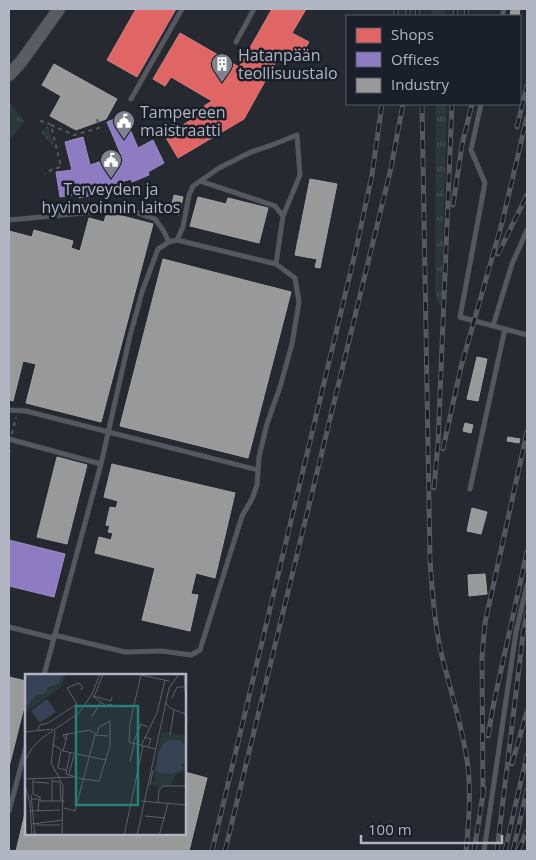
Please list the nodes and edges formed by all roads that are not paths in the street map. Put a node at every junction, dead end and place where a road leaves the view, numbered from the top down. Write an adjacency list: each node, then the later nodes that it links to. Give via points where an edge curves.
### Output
1 (59, 9): 5 (main road)
2 (182, 9): 6 (lane)
3 (254, 9): 4 (lane)
4 (236, 42)
5 (9, 75)
6 (131, 98)
7 (481, 105): 15 (lane, via 471,150 485,183 460,317)
8 (200, 181): 9 (lane, via 275,206); 9 (lane, via 251,152 297,135 300,175); 12 (lane, via 189,195)
9 (283, 216): 14 (lane)
10 (9, 220): 13 (lane, via 84,213 111,206 155,219)
11 (527, 230): 15 (lane, via 512,264)
12 (177, 240): 13 (lane); 14 (lane)
13 (169, 242): 19 (lane, via 158,249 142,292)
14 (276, 264): 22 (lane, via 295,278 299,302 292,344 267,424)
15 (493, 326): 16 (lane)
16 (505, 329): 17 (lane); 23 (lane)
17 (527, 335)
18 (9, 410): 19 (lane, via 26,411)
19 (108, 432): 21 (lane); 22 (lane)
20 (10, 440): 21 (lane)
21 (102, 464): 26 (lane)
22 (258, 470): 26 (lane, via 252,499 242,516 200,650 190,655 162,651 125,652)
23 (470, 489)
24 (527, 585): 30 (lane, via 516,632)
25 (9, 627): 26 (lane)
26 (54, 637): 27 (lane)
27 (44, 674)
28 (25, 751): 29 (lane)
29 (9, 811)
30 (484, 851)

